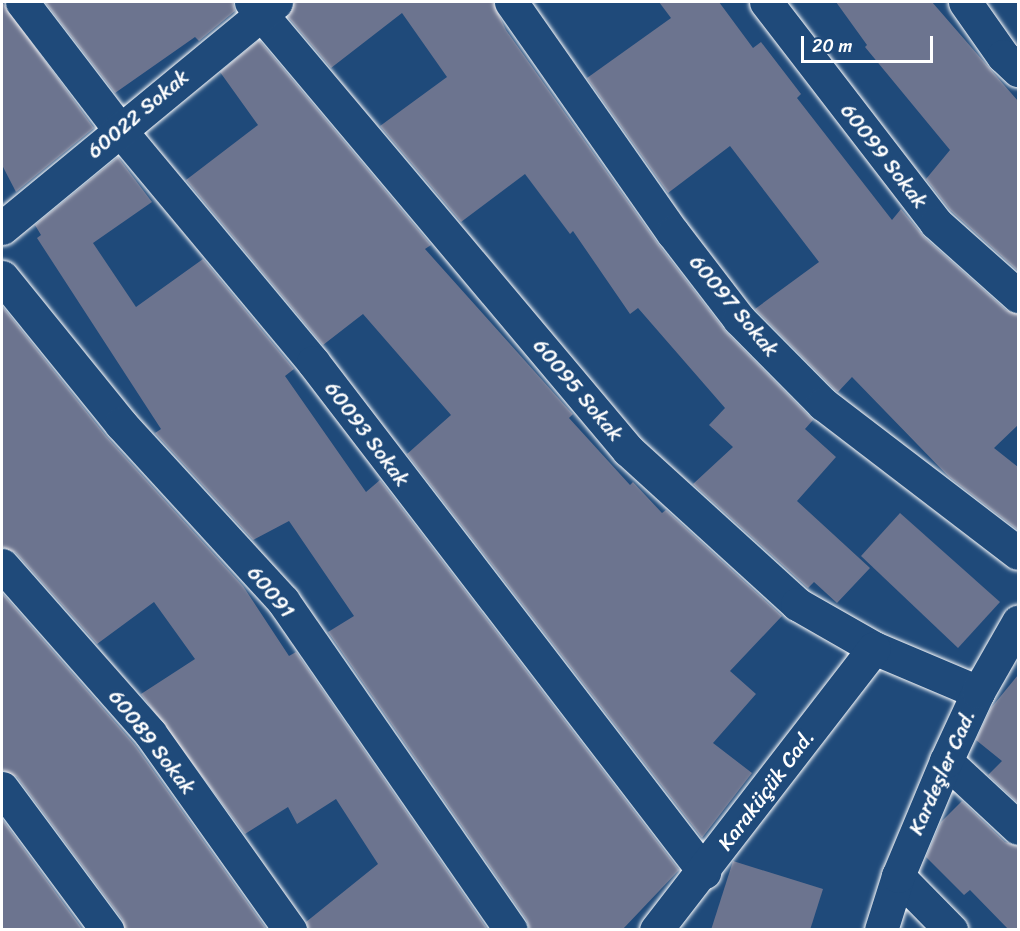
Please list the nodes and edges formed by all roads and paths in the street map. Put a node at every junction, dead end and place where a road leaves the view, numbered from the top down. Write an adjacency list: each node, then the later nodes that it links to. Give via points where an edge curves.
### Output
1 (22, 2): 7 (street, 60093 Sokak)
2 (511, 2): 11 (street, 60097 Sokak, via 673,234 739,318 823,404 943,500)
3 (766, 2): 10 (street, 60099 Sokak, via 936,223)
4 (965, 2): 6 (street, via 1003,56)
5 (262, 5): 7 (street, 60022 Sokak); 14 (street, 60095 Sokak, via 628,450 797,604)
6 (1018, 70)
7 (119, 129): 8 (street, 60022 Sokak); 19 (street, 60093 Sokak, via 313,362)
8 (2, 228)
9 (2, 277): 23 (street, 60091, via 121,424 282,601)
10 (1018, 296)
11 (1018, 553)
12 (2, 565): 22 (street, 60089 Sokak, via 150,733)
13 (1013, 644): 15 (street, Kardeşler Cad.)
14 (874, 648): 15 (street, 60095 Sokak); 19 (street, Karaküçük Cad.)
15 (978, 692): 16 (street, Kardeşler Cad.)
16 (946, 761): 18 (street); 20 (street, Kardeşler Cad.)
17 (2, 788): 21 (street)
18 (1018, 828)
19 (704, 872): 24 (street, Karaküçük Cad.)
20 (898, 876): 25 (street, Kardeşler Cad.); 26 (street)
21 (107, 930)
22 (290, 930)
23 (511, 930)
24 (656, 930)
25 (880, 930)
26 (951, 930)

